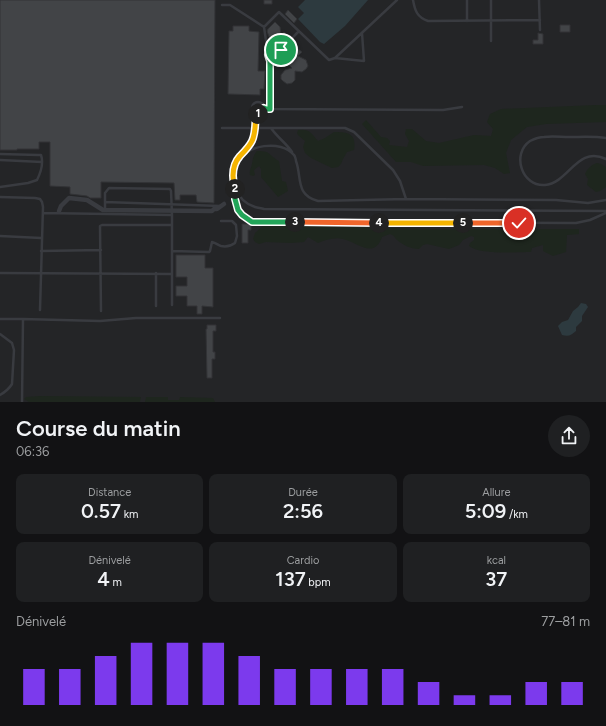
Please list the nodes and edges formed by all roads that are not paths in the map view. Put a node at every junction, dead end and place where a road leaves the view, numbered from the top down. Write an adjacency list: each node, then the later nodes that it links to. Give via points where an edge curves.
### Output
1 (397, 0): 13 (lane)
2 (413, 0): 8 (lane, via 414,8 422,19)
3 (467, 0): 8 (lane)
4 (491, 0): 9 (lane)
5 (539, 0): 7 (lane)
6 (222, 5): 10 (lane, via 230,5)
7 (540, 20): 9 (lane); 11 (lane)
8 (467, 21): 9 (lane)
9 (491, 21): 14 (lane)
10 (264, 27): 12 (lane, via 279,12); 15 (lane)
11 (540, 30)
12 (299, 31): 15 (lane, via 281,50); 16 (lane, via 329,60)
13 (362, 33): 16 (lane); 16 (lane, via 364,61)
14 (491, 41)
15 (268, 55): 19 (lane)
16 (335, 58)
17 (462, 107): 19 (lane, via 443,110)
18 (264, 108): 19 (lane); 20 (lane); 20 (lane, via 261,103 255,103 252,108)
19 (270, 109)
20 (256, 114): 22 (lane)
21 (222, 128): 22 (lane)
22 (255, 128): 23 (lane); 26 (lane, via 252,141)
23 (271, 128): 27 (lane); 34 (lane, via 345,128 354,132 393,170)
24 (606, 138): 28 (lane, via 544,137 533,140 522,149 520,164 528,179 545,185 561,178 585,157 596,156)
25 (0, 154): 30 (lane, via 38,154 41,155)
26 (243, 154): 27 (lane, via 252,149 272,145); 32 (lane, via 233,173)
27 (294, 155): 34 (lane, via 302,190 313,199)
28 (606, 159)
29 (0, 160): 30 (lane)
30 (42, 162): 31 (lane, via 37,180)
31 (0, 187)
32 (236, 190): 41 (lane, via 246,203 264,209); 41 (lane, via 238,210 252,222 576,223 590,220)
33 (0, 197): 42 (lane, via 40,199)
34 (406, 199): 35 (lane, via 556,200 588,203)
35 (606, 200)
36 (105, 202): 37 (lane); 37 (lane, via 105,193 109,188 170,190); 40 (lane)
37 (172, 204): 38 (lane); 43 (lane)
38 (222, 205): 43 (street, via 212,211)
39 (59, 210): 40 (street, via 69,198 87,200)
40 (105, 212): 42 (lane); 43 (street)
41 (606, 212)
42 (43, 213): 47 (lane)
43 (172, 213): 45 (lane)
44 (221, 221): 50 (lane, via 234,222 237,236 235,244 221,246 213,242 209,252)
45 (172, 224): 48 (lane, via 101,225); 50 (lane)
46 (0, 236): 47 (lane)
47 (42, 238): 49 (lane)
48 (101, 250): 49 (lane); 53 (lane)
49 (41, 251): 52 (lane)
50 (172, 251): 55 (lane)
51 (0, 273): 52 (lane)
52 (40, 273): 53 (lane); 58 (lane)
53 (101, 273): 54 (lane); 59 (lane)
54 (156, 273): 55 (lane); 57 (lane)
55 (172, 274): 56 (lane)
56 (172, 305)
57 (156, 306)
58 (40, 310)
59 (101, 311)
60 (220, 318): 62 (lane, via 136,318 100,321)
61 (0, 319): 62 (lane)
62 (23, 319): 65 (lane)
63 (0, 334): 64 (lane, via 12,343 14,350 12,384)
64 (0, 395)
65 (22, 402)

